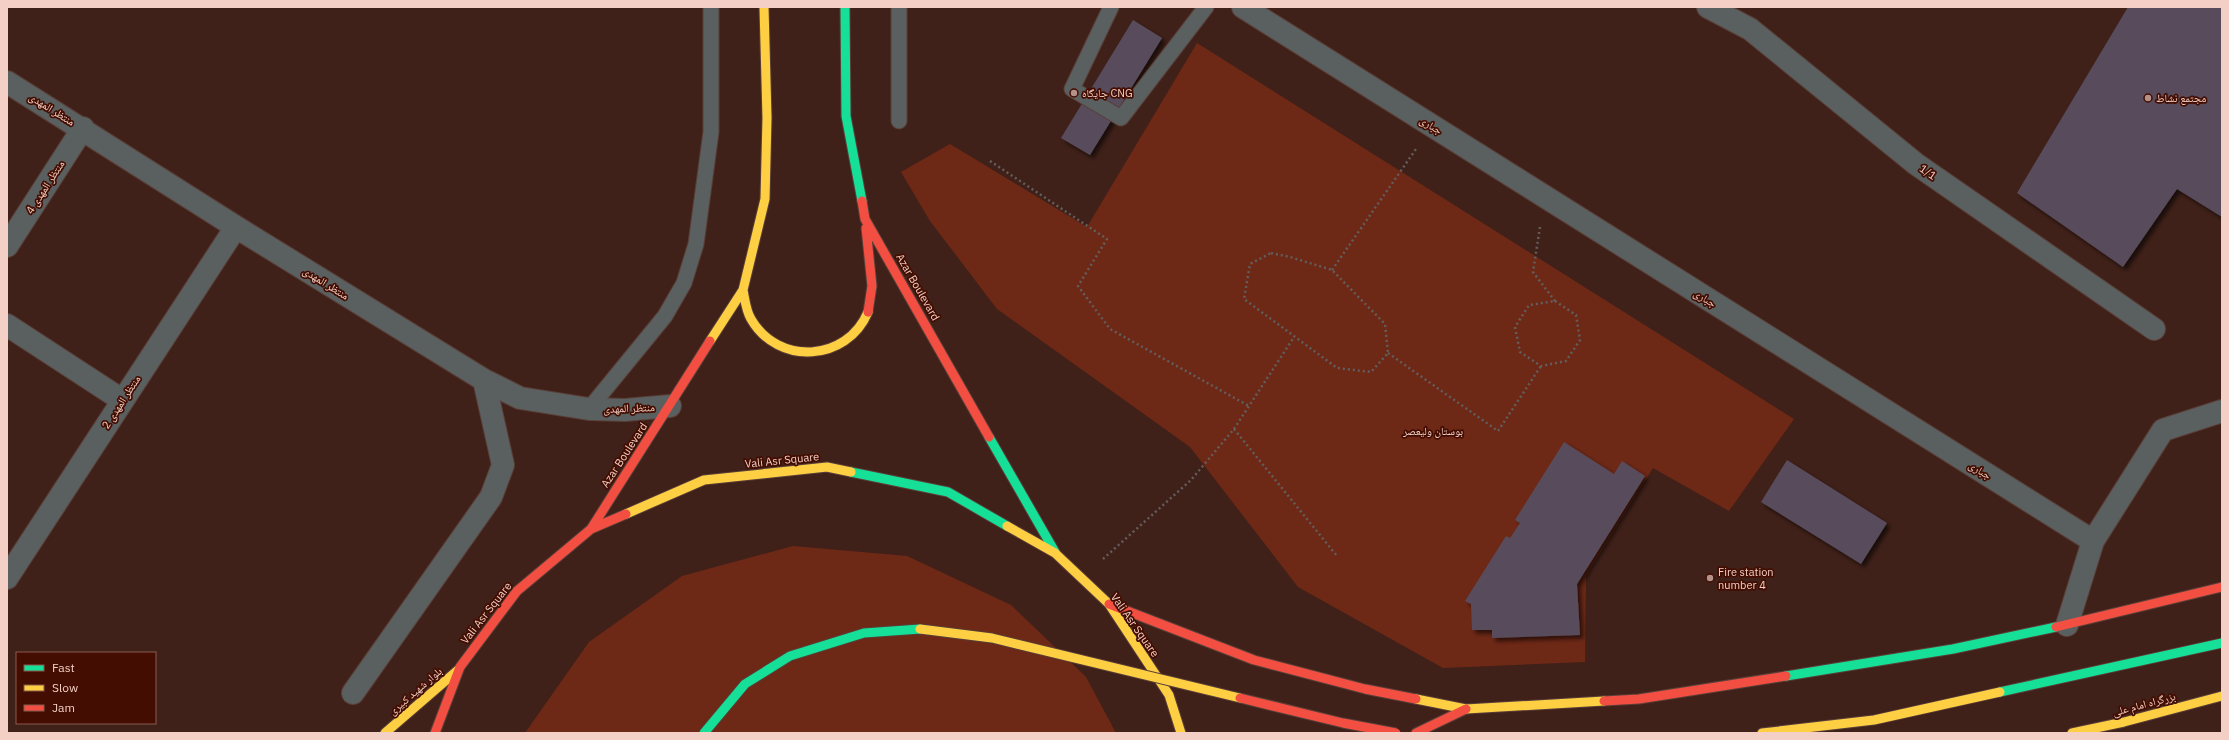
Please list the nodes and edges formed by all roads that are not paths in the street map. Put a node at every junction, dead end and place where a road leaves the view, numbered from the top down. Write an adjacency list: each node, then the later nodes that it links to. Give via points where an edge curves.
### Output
1 (711, 7): 21 (lane, via 710,132 696,244 684,283 665,316)
2 (764, 7): 15 (main road, Azar Boulevard, via 767,118 765,199)
3 (845, 7): 12 (main road, Azar Boulevard, via 846,116)
4 (900, 7): 10 (lane)
5 (1111, 7): 6 (lane, via 1072,89 1121,118)
6 (1206, 7)
7 (1243, 7): 24 (street, جباری)
8 (1708, 7): 17 (street, 1/1, via 1750,29 1916,164)
9 (7, 82): 11 (street, منتظر المهدی)
10 (899, 121)
11 (83, 128): 13 (street, منتظر المهدی); 14 (street, منتظر المهدی 4)
12 (865, 219): 15 (main road, via 872,290 866,318 848,340 822,353 787,350 768,340 750,318); 25 (main road, Azar Boulevard)
13 (236, 227): 18 (street, منتظر المهدی); 19 (street, منتظر المهدی 2)
14 (7, 246)
15 (743, 290): 20 (main road, Azar Boulevard)
16 (7, 325): 19 (street)
17 (2154, 330)
18 (484, 380): 21 (street, منتظر المهدی, via 520,398); 32 (street, via 503,465 491,497)
19 (122, 400): 26 (street, منتظر المهدی 2)
20 (670, 406): 21 (street, منتظر المهدی, via 624,410); 23 (main road, Azar Boulevard)
21 (589, 409)
22 (2222, 411): 24 (street, via 2163,430)
23 (591, 529): 25 (main road, Vali Asr Square, via 704,480 827,468 948,492); 31 (main road, Vali Asr Square, via 517,591)
24 (2093, 541): 29 (street)
25 (1055, 553): 28 (main road, Vali Asr Square)
26 (7, 578)
27 (2222, 587): 29 (main road)
28 (1109, 604): 34 (main road, via 1254,660 1365,689); 38 (main road, Vali Asr Square, via 1169,695)
29 (2067, 625): 34 (main road, via 1954,649 1639,699)
30 (2222, 643): 41 (main road, via 1874,720)
31 (460, 667): 35 (main road, بلوار شهید کبیری); 36 (main road, Vali Asr Square)
32 (353, 693)
33 (2222, 696): 42 (main road, بزرگراه امام علی)
34 (1466, 709): 40 (main road)
35 (385, 733)
36 (435, 733)
37 (704, 733): 39 (main road, bridge, via 745,684 790,656 864,632 926,628 992,638 1343,723)
38 (1181, 733)
39 (1396, 733)
40 (1416, 733)
41 (1762, 733)
42 (2072, 733)

